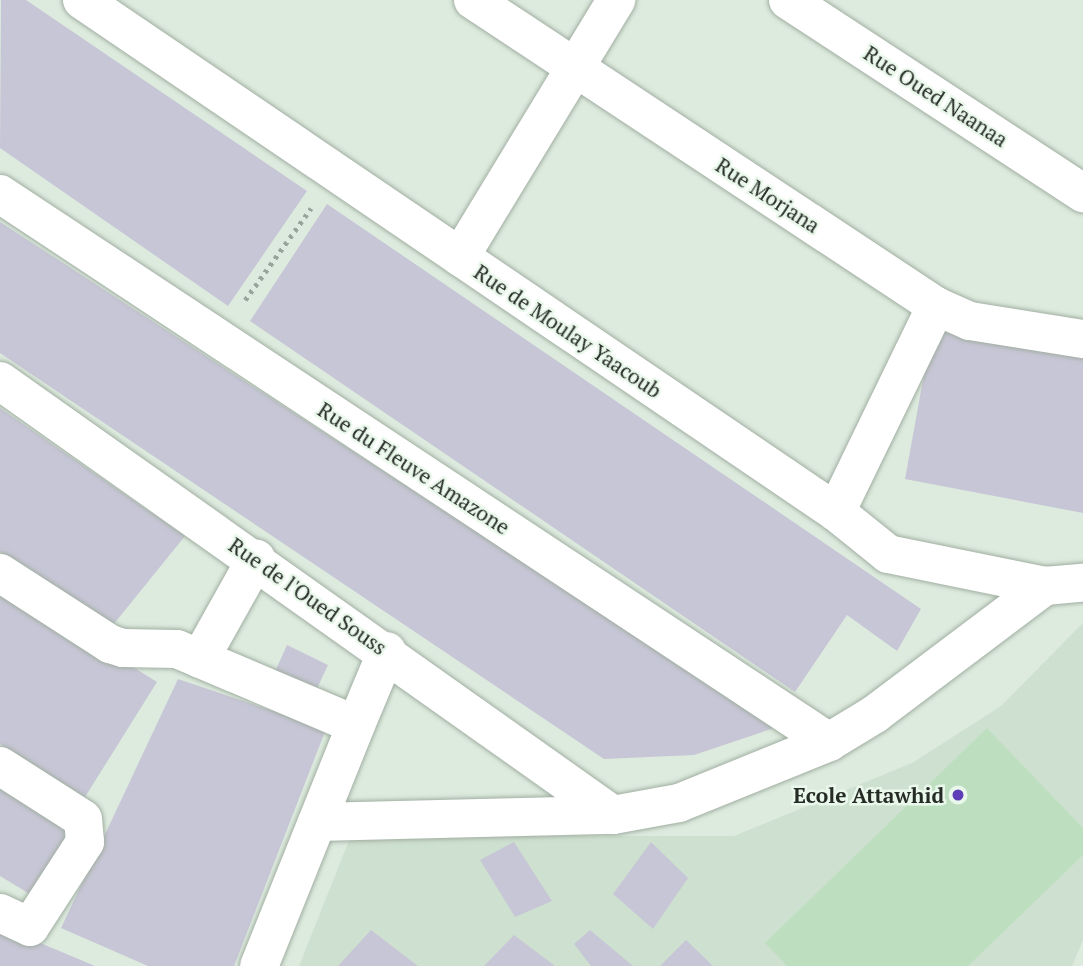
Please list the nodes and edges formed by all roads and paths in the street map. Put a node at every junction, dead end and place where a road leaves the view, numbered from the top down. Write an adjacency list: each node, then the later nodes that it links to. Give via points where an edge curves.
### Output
1 (82, 0): 6 (street, Rue de Moulay Yaacoub)
2 (473, 0): 5 (street, Rue Morjana)
3 (616, 0): 5 (street)
4 (788, 0): 7 (street, Rue Oued Naanaa)
5 (575, 68): 9 (street); 10 (street, Rue Morjana)
6 (335, 173): 9 (street, Rue de Moulay Yaacoub); 11 (path)
7 (1083, 193)
8 (0, 194): 11 (street, Rue du Fleuve Amazone)
9 (460, 257): 14 (street, Rue de Moulay Yaacoub)
10 (936, 306): 12 (street, Rue Morjana, via 970,321); 14 (street)
11 (218, 338): 22 (street, Rue du Fleuve Amazone)
12 (1083, 339)
13 (0, 381): 15 (street, Rue de l'Oued Souss)
14 (836, 512): 18 (street, Rue de Moulay Yaacoub, via 888,554)
15 (256, 559): 19 (street, Rue de l'Oued Souss); 20 (street)
16 (0, 573): 20 (street, via 110,644 136,649 166,646)
17 (1083, 583): 18 (street, Rue de Moulay Yaacoub)
18 (1045, 586): 22 (street, via 875,714)
19 (387, 651): 21 (street); 24 (street, Rue de l'Oued Souss)
20 (200, 659): 21 (street)
21 (356, 725): 25 (street)
22 (829, 742): 24 (street, via 679,803)
23 (0, 766): 26 (street, via 83,819 85,842 30,927)
24 (613, 815): 25 (street)
25 (317, 822): 27 (street)
26 (0, 913)
27 (259, 966)

